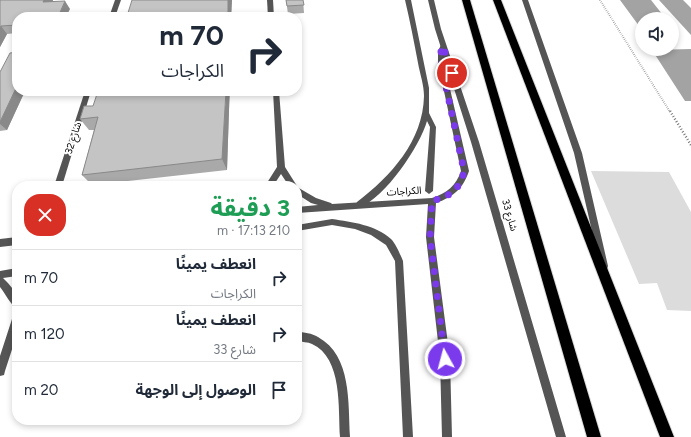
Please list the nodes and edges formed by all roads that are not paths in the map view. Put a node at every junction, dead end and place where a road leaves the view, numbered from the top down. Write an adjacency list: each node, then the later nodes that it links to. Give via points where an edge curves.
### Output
1 (118, 0): 8 (street)
2 (270, 0): 9 (street)
3 (408, 0): 13 (street, via 426,89)
4 (431, 0): 10 (street, شارع 33)
5 (466, 0): 40 (highway, شارع 33)
6 (497, 0): 30 (highway)
7 (525, 0): 30 (street, via 578,153)
8 (114, 12)
9 (271, 12)
10 (443, 46): 20 (street, الكراجات, via 441,63 464,171 462,181 456,190 447,197); 39 (street, شارع 33, via 475,142)
11 (86, 96): 15 (street, شارع 32)
12 (276, 96): 14 (street)
13 (426, 114): 18 (street, via 433,127); 21 (street, via 420,131 396,171)
14 (281, 167): 16 (street); 17 (street)
15 (60, 181)
16 (272, 181)
17 (289, 181)
18 (429, 191)
19 (302, 193): 22 (street, via 314,201)
20 (432, 201): 21 (street, الكراجات); 38 (street, via 430,237 445,359)
21 (360, 204): 22 (street, الكراجات)
22 (332, 206): 23 (street, الكراجات)
23 (302, 209)
24 (302, 227): 37 (street, via 332,222 374,232 389,242 399,261)
25 (12, 237): 27 (street)
26 (12, 242): 27 (street)
27 (2, 243)
28 (12, 273): 29 (street)
29 (0, 275)
30 (607, 280): 41 (highway)
31 (0, 282): 32 (street)
32 (12, 295)
33 (12, 334): 35 (street)
34 (302, 336): 36 (street, via 321,342 331,352 337,364)
35 (0, 371)
36 (345, 437)
37 (408, 437)
38 (447, 437)
39 (561, 437)
40 (594, 437)
41 (667, 437)

